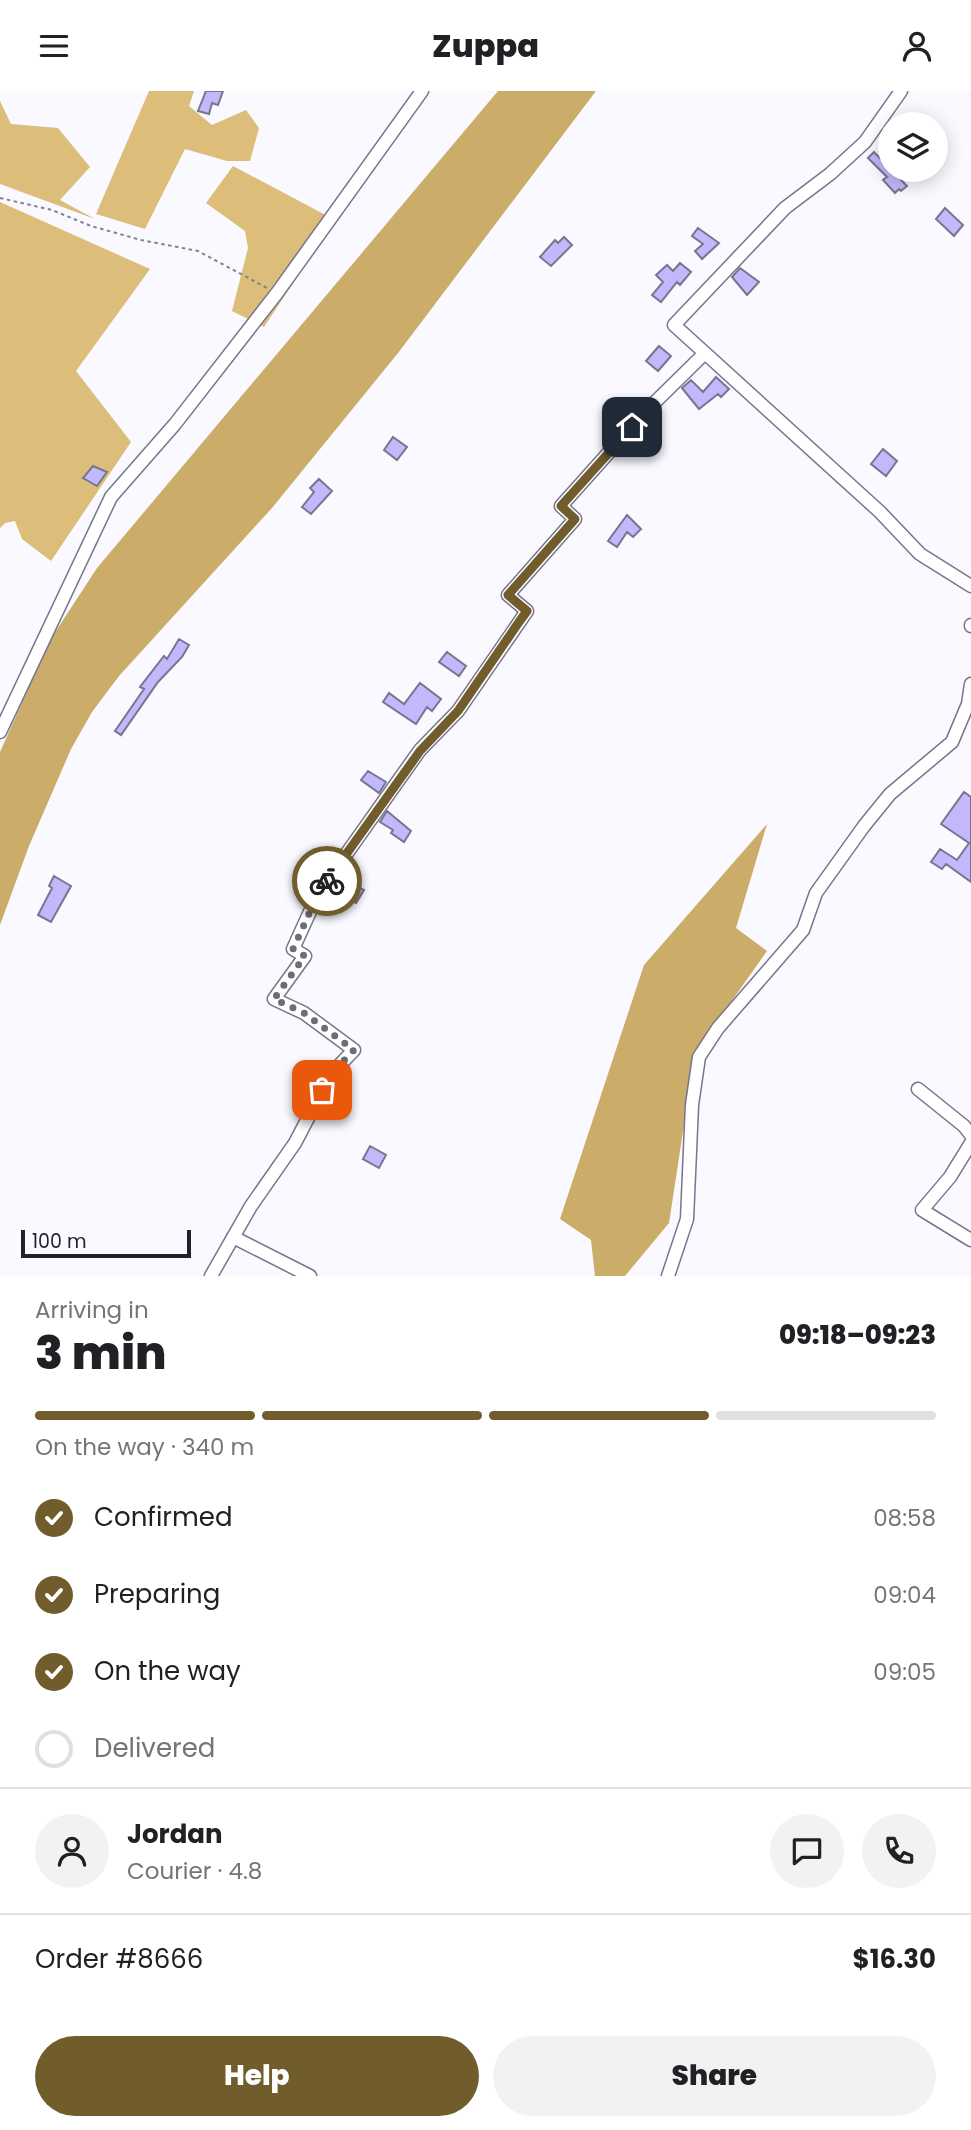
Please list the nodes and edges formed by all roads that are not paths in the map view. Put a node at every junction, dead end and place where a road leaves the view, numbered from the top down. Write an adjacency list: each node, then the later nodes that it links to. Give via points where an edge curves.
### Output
1 (422, 91): 6 (street, via 277,293 175,424 111,497)
2 (901, 91): 3 (street, via 865,142 785,208 674,325)
3 (705, 353): 4 (street, via 920,554); 10 (street, via 561,506 575,519 508,595 527,611 458,711 420,751 318,894 293,949 305,956 274,999 304,1013 354,1050 331,1074 295,1143)
4 (971, 586)
5 (971, 684): 14 (street, via 952,742 873,815 816,893 803,930 718,1028 699,1058 687,1219)
6 (0, 732)
7 (918, 1089): 8 (street)
8 (971, 1135)
9 (971, 1143): 11 (street, via 922,1210)
10 (233, 1237): 12 (street); 13 (street)
11 (971, 1240)
12 (211, 1276)
13 (310, 1276)
14 (668, 1276)

